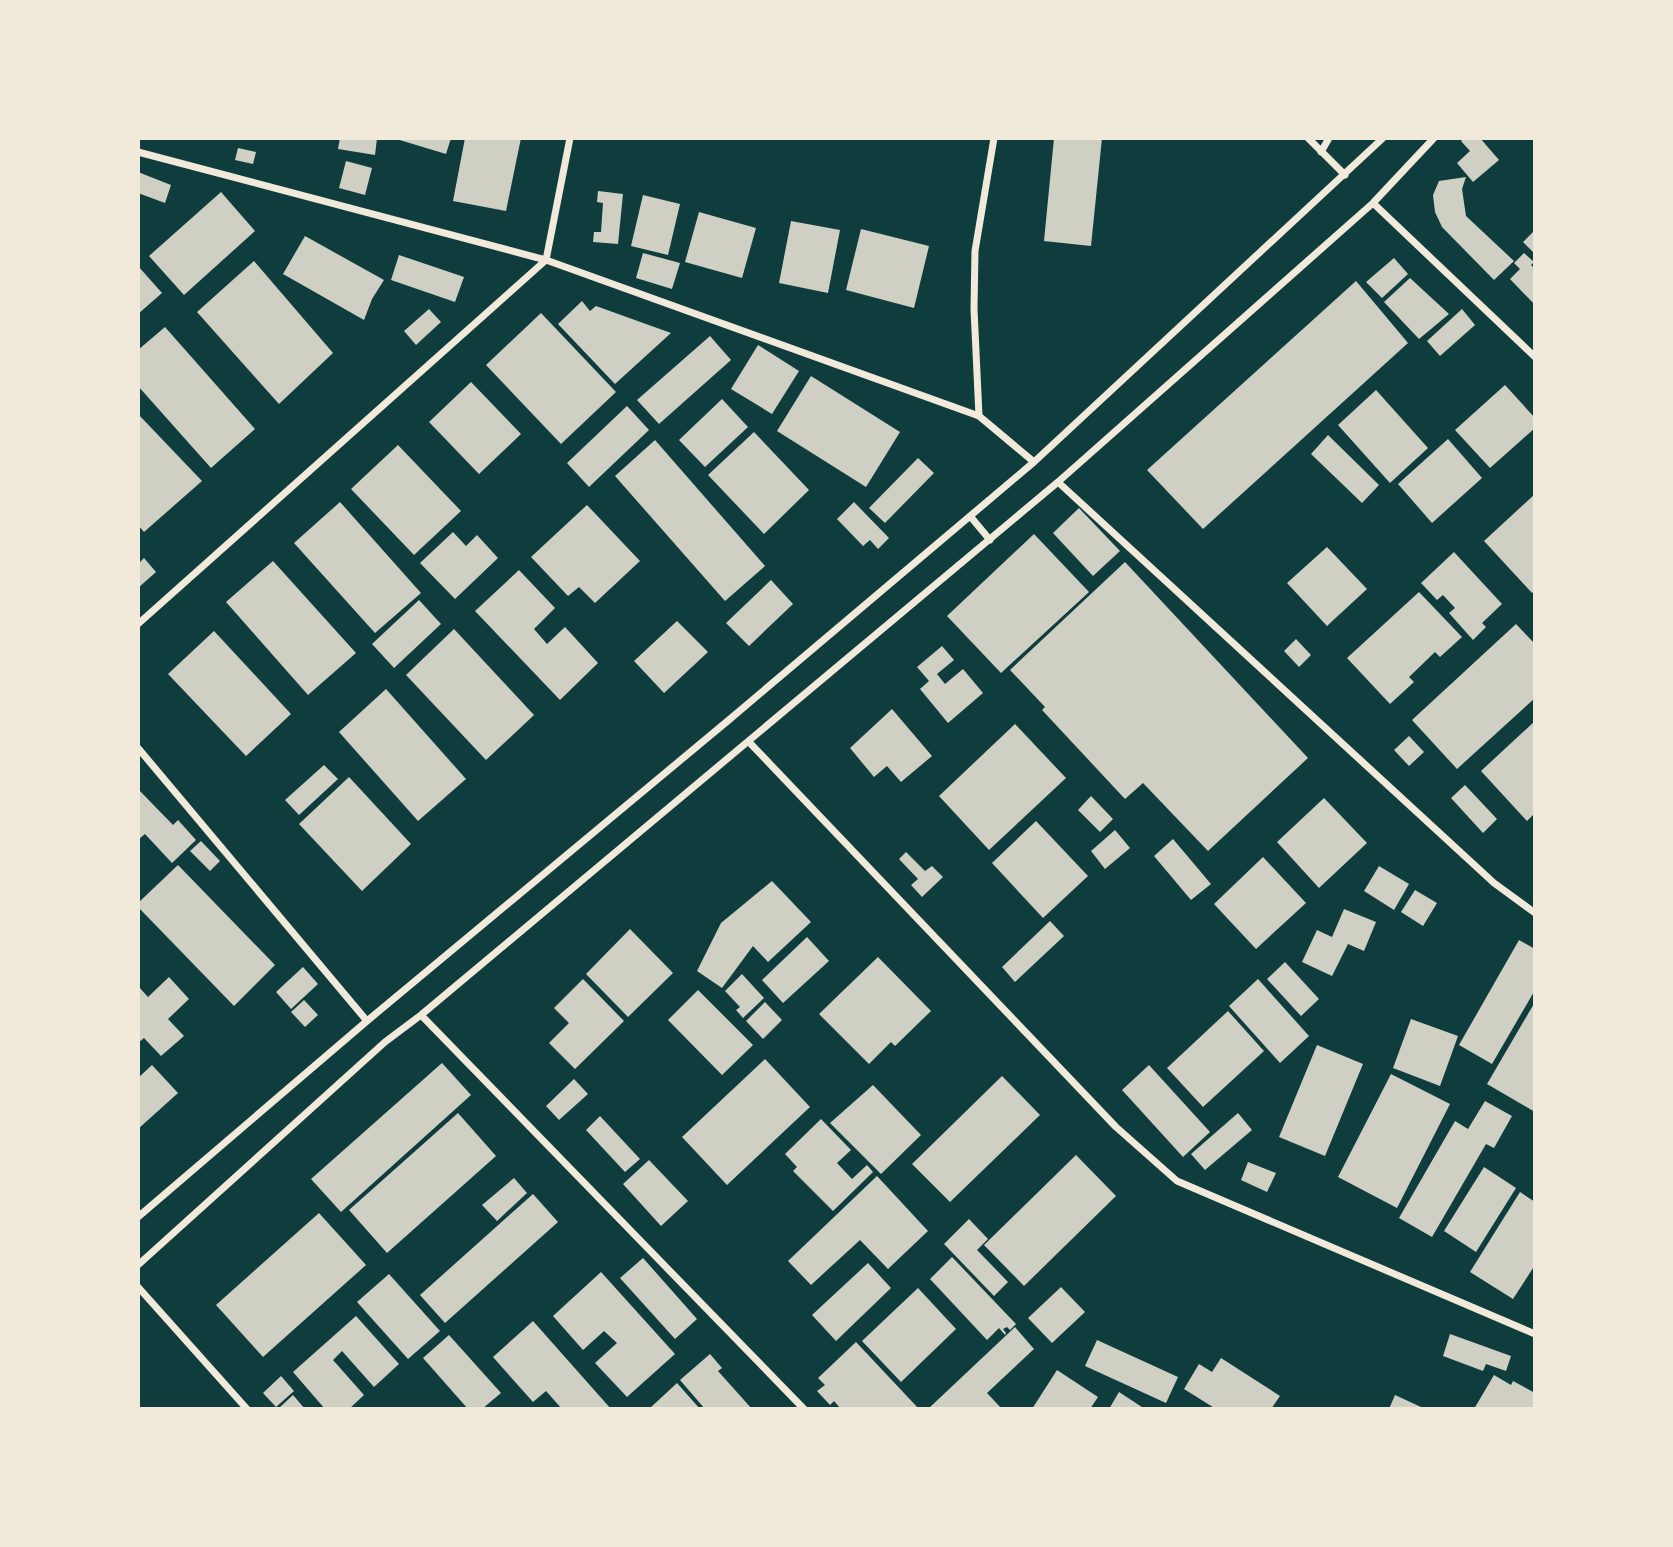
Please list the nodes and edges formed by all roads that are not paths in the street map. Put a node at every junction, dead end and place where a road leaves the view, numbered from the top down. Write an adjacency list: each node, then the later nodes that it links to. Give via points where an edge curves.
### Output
1 (570, 138): 11 (street)
2 (994, 138): 13 (street, via 975,251)
3 (1308, 138): 8 (street)
4 (1329, 138): 8 (street)
5 (1383, 138): 9 (street)
6 (1434, 138): 10 (street)
7 (138, 152): 11 (street)
8 (1321, 152): 9 (street)
9 (1345, 175): 14 (street)
10 (1373, 203): 12 (street); 15 (street)
11 (546, 260): 13 (street); 18 (street)
12 (1535, 357)
13 (979, 416): 14 (street)
14 (1034, 462): 16 (street)
15 (1058, 482): 17 (street); 21 (street, via 1494,883)
16 (970, 516): 17 (street); 23 (street)
17 (990, 540): 19 (street)
18 (138, 624)
19 (748, 742): 22 (street); 27 (street, via 1116,1127 1177,1181)
20 (138, 748): 23 (street)
21 (1535, 913)
22 (421, 1015): 25 (street, via 385,1042); 29 (street)
23 (367, 1021): 24 (street)
24 (138, 1217)
25 (138, 1265)
26 (138, 1287): 28 (street)
27 (1535, 1335)
28 (247, 1409)
29 (804, 1409)

